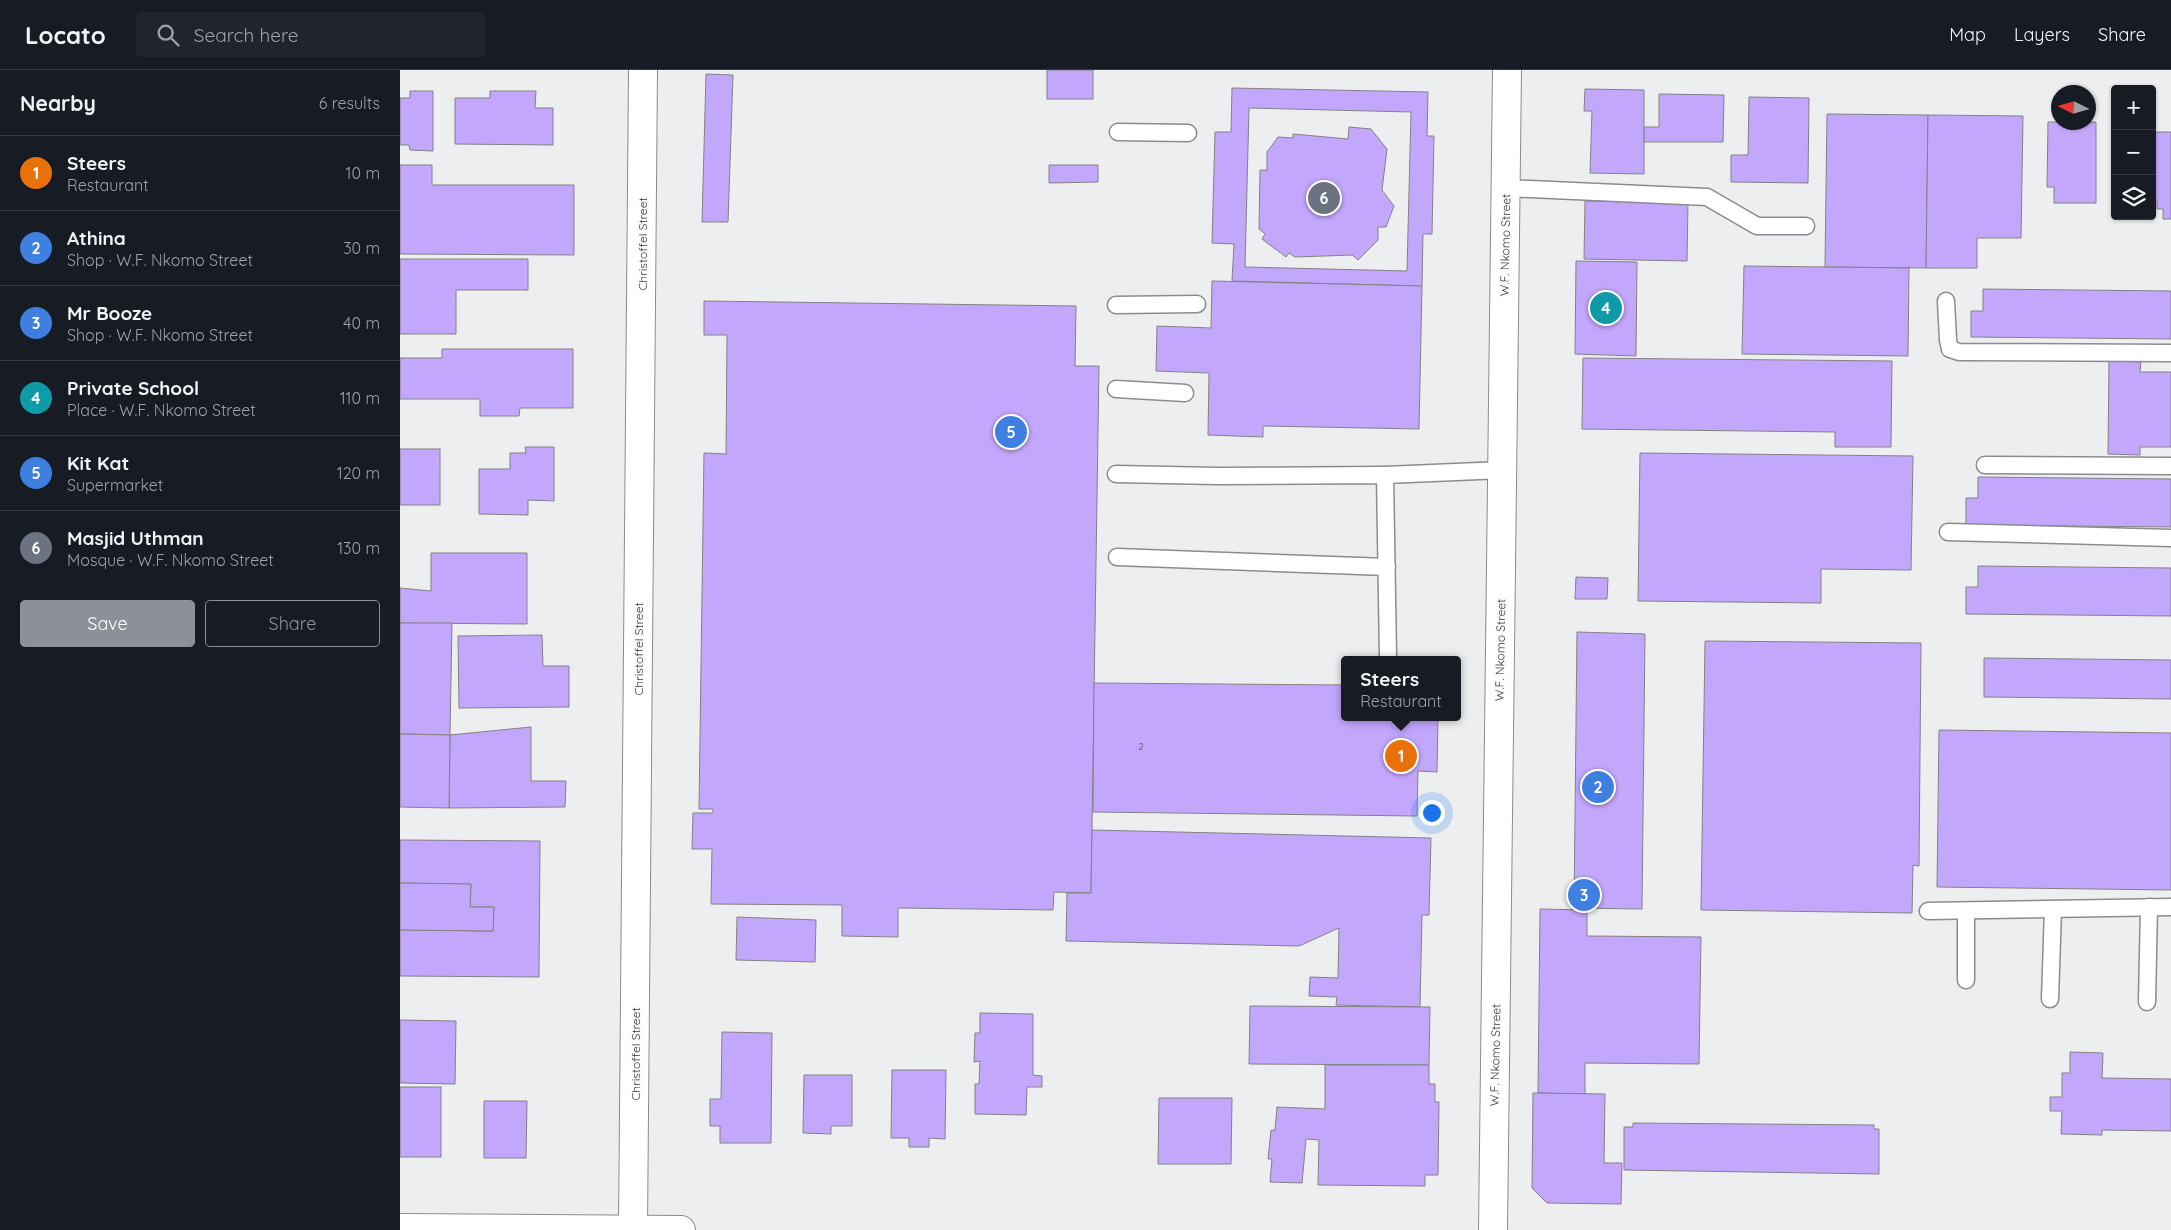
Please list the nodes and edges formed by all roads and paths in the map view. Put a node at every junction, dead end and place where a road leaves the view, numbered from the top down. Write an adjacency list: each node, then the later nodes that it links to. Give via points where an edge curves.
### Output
1 (643, 70): 32 (street, Christoffel Street)
2 (1507, 70): 5 (street, W.F. Nkomo Street)
3 (1118, 132): 4 (lane)
4 (1188, 133)
5 (1506, 188): 6 (lane, via 1707,197 1757,226); 15 (street, W.F. Nkomo Street)
6 (1806, 226)
7 (1946, 301): 10 (lane, via 1950,349 1959,352)
8 (1116, 304): 9 (lane)
9 (1197, 304)
10 (2171, 353)
11 (1116, 389): 12 (lane)
12 (1185, 393)
13 (1984, 465): 14 (lane)
14 (2171, 466)
15 (1503, 470): 17 (lane); 34 (street, W.F. Nkomo Street)
16 (1116, 474): 17 (lane)
17 (1385, 475): 21 (lane)
18 (1948, 532): 19 (lane)
19 (2171, 538)
20 (1117, 557): 21 (lane)
21 (1387, 567): 22 (lane)
22 (1388, 656)
23 (2149, 907): 24 (lane); 25 (lane); 30 (lane)
24 (2171, 907)
25 (2053, 909): 27 (lane); 29 (lane)
26 (1928, 911): 27 (lane)
27 (1966, 911): 28 (lane)
28 (1966, 980)
29 (2050, 999)
30 (2147, 1002)
31 (400, 1228): 32 (street)
32 (633, 1229): 33 (street)
33 (681, 1230)
34 (1493, 1230)

